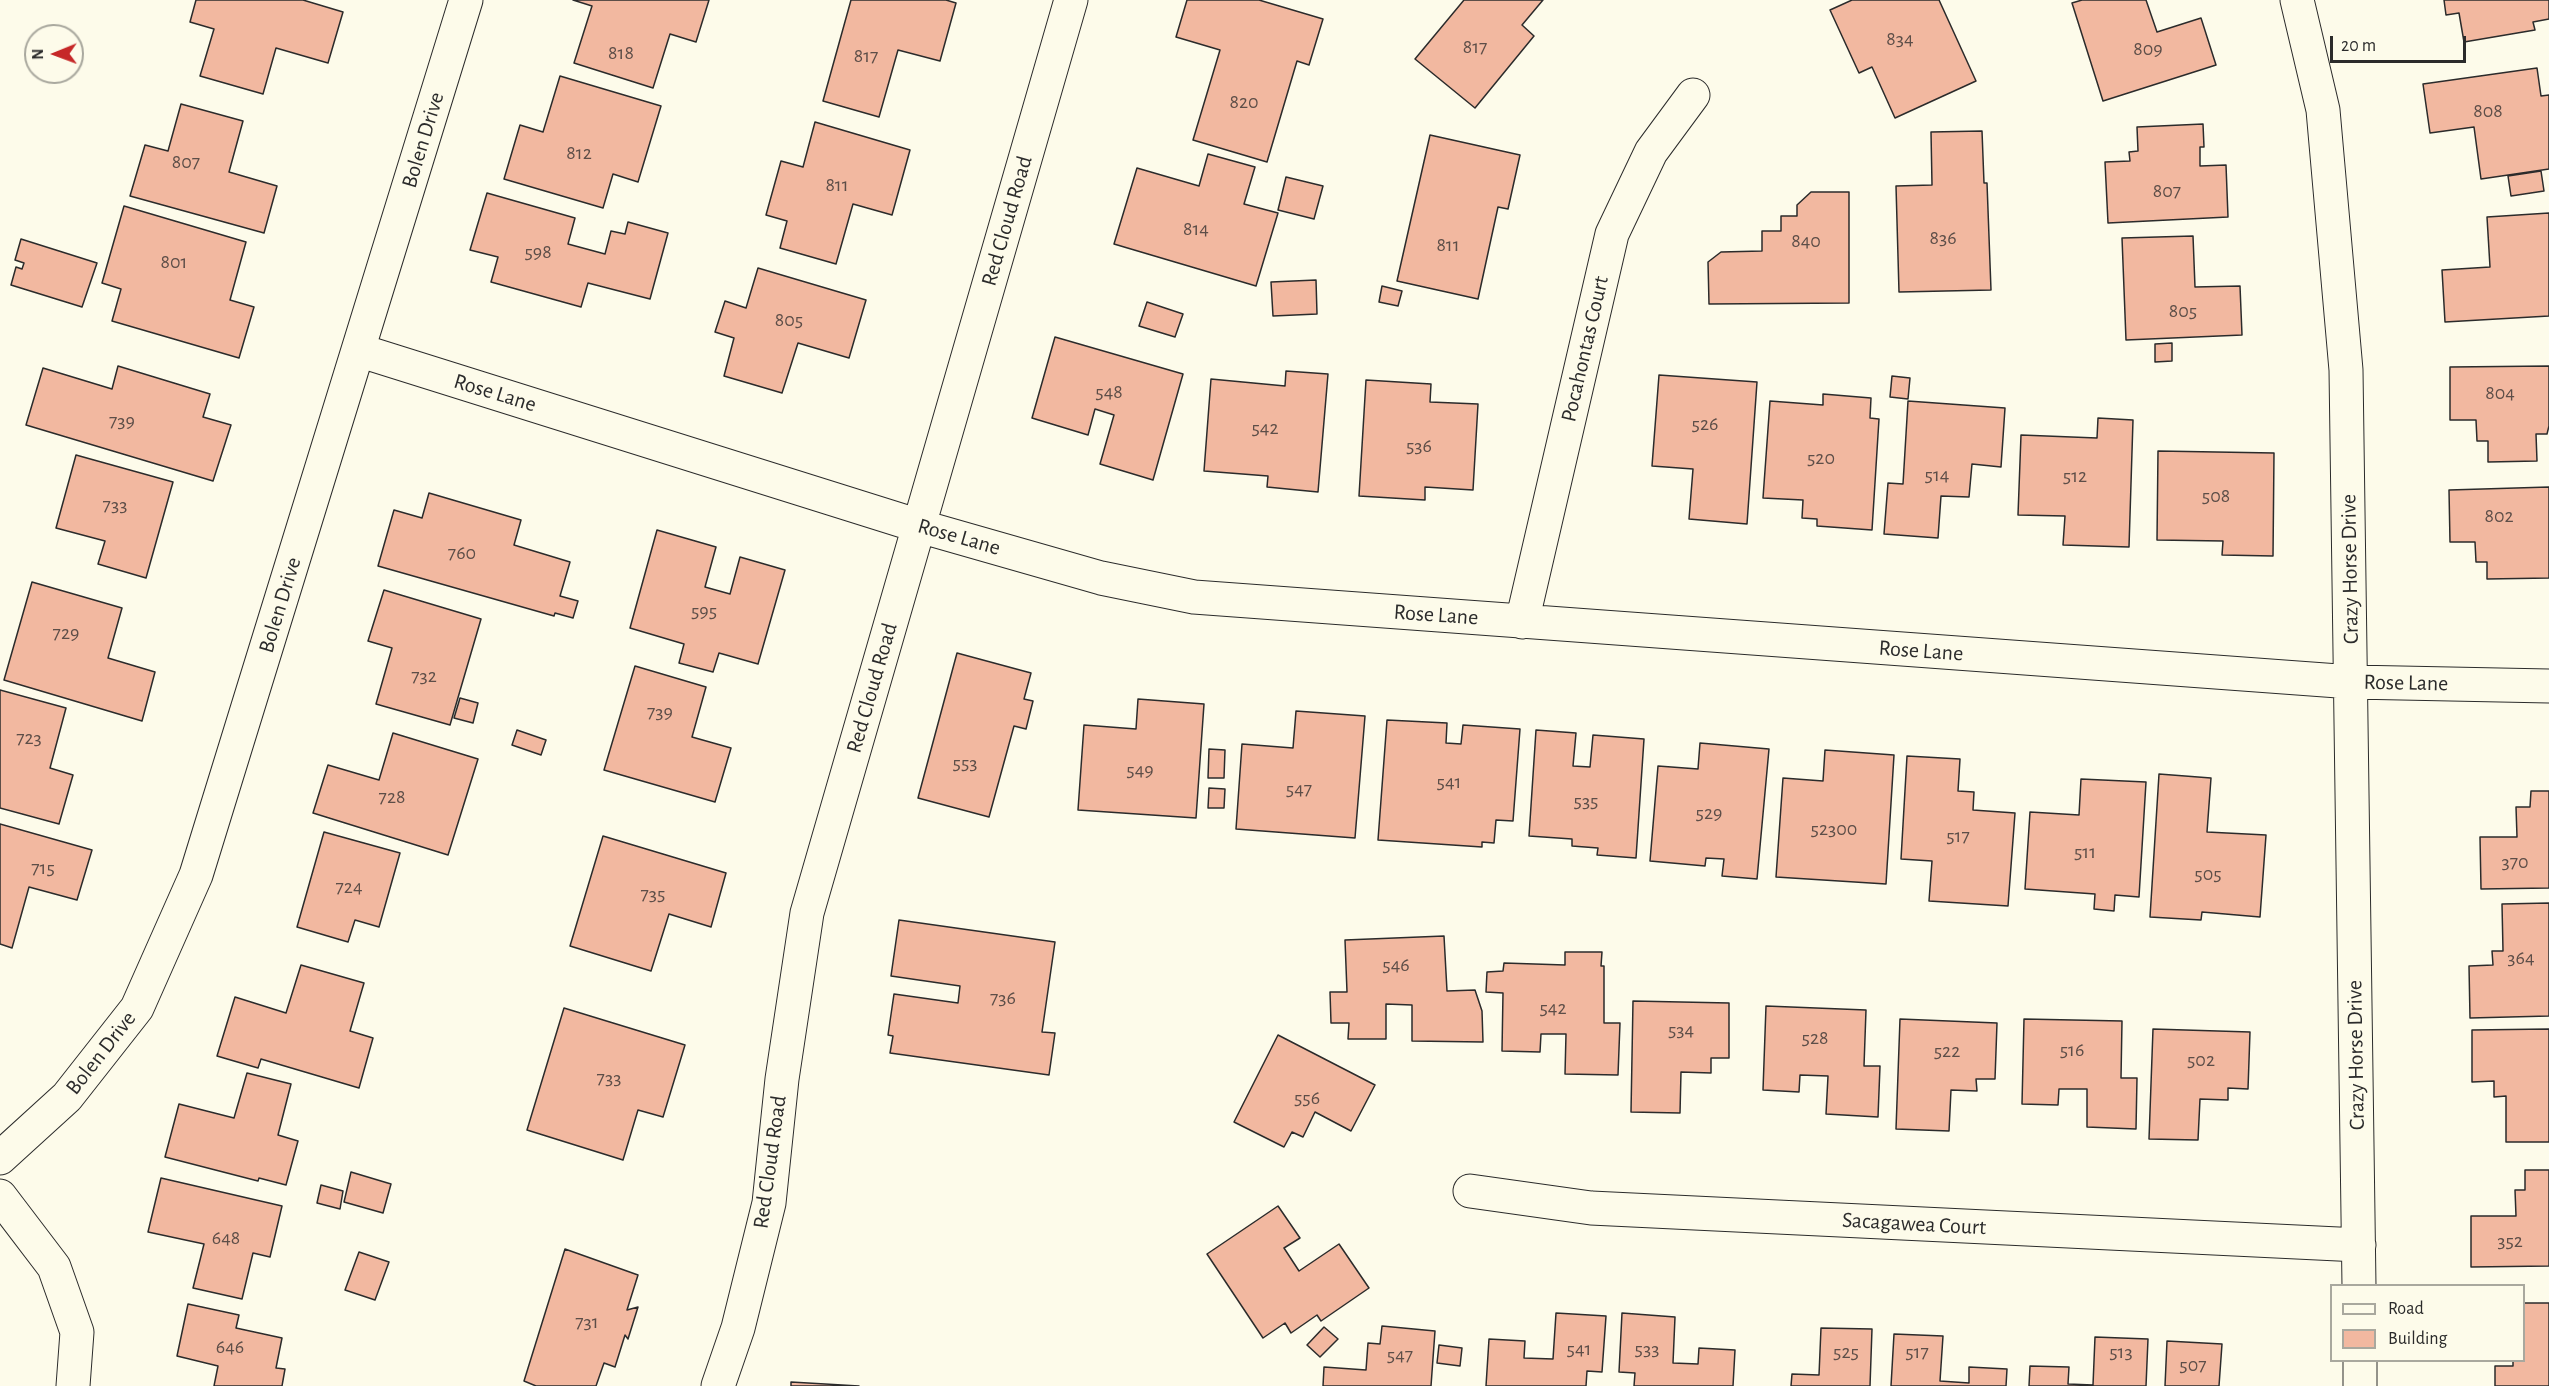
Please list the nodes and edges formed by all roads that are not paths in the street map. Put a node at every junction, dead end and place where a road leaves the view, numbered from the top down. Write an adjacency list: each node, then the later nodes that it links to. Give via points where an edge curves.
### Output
1 (466, 0): 5 (street, Bolen Drive)
2 (1071, 0): 6 (street, Red Cloud Road)
3 (2297, 0): 8 (street, Crazy Horse Drive, via 2323,110 2346,370)
4 (1693, 95): 7 (street, Pocahontas Court, via 1651,152 1612,234)
5 (358, 350): 6 (street, Rose Lane); 10 (street, Bolen Drive, via 196,875 137,1008 67,1097)
6 (919, 526): 7 (street, Rose Lane, via 1101,578 1194,597); 17 (street, Red Cloud Road, via 807,913 768,1203 738,1328)
7 (1522, 622): 8 (street, Rose Lane)
8 (2352, 682): 9 (street, Rose Lane); 13 (street, Crazy Horse Drive)
9 (2549, 686)
10 (0, 1158)
11 (1470, 1191): 13 (street, Sacagawea Court, via 1591,1208)
12 (0, 1196): 16 (street, via 54,1267 77,1332)
13 (2359, 1245): 14 (street, Crazy Horse Drive)
14 (2359, 1284)
15 (2360, 1362): 18 (street)
16 (73, 1386)
17 (718, 1386)
18 (2360, 1386)

